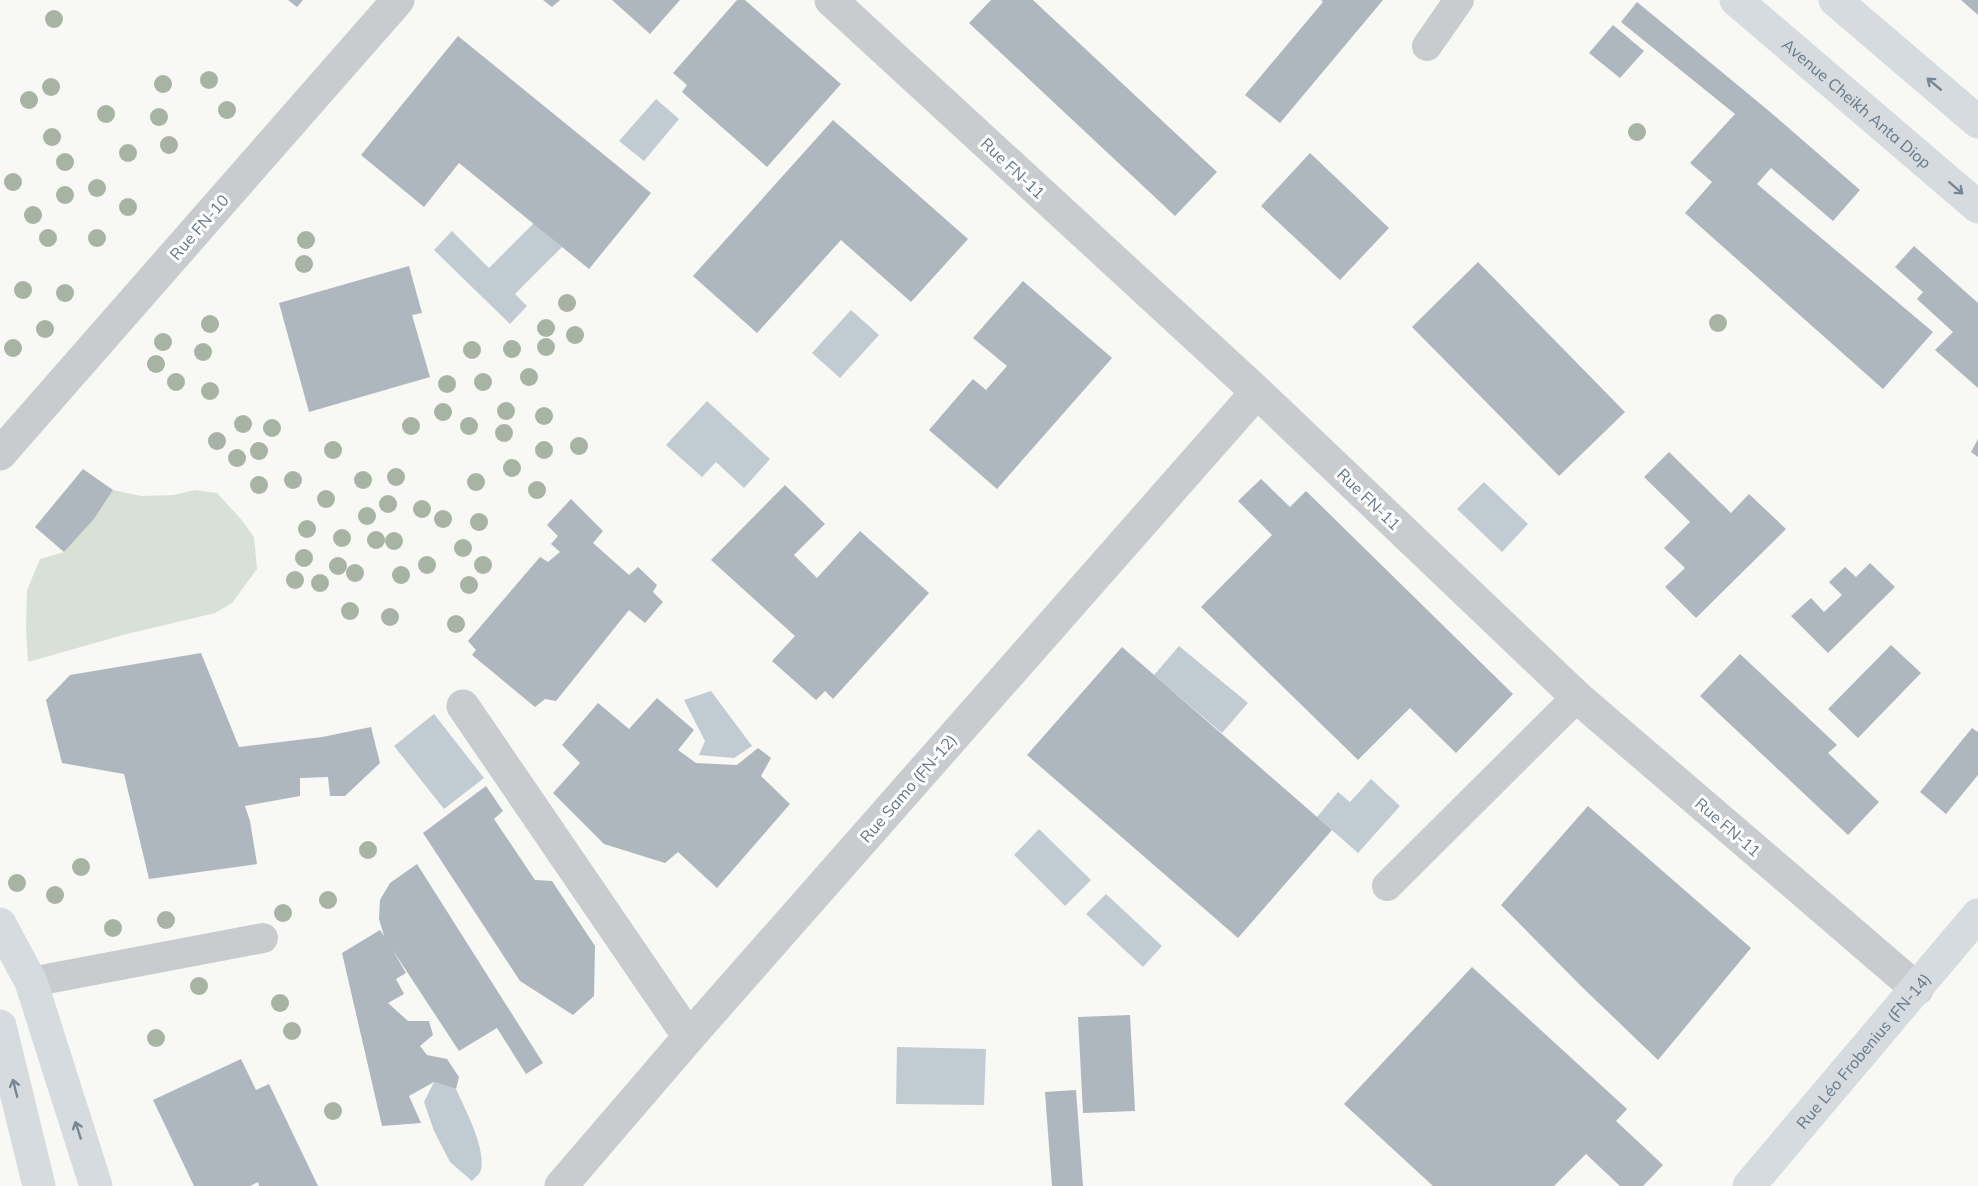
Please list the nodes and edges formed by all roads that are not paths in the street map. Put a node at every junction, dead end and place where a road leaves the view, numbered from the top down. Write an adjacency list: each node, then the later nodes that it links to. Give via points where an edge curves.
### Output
1 (398, 0): 10 (street, Rue FN-10)
2 (831, 0): 9 (street, Rue FN-11)
3 (1459, 0): 6 (lane)
4 (1736, 0): 8 (main road, Avenue Cheikh Anta Diop, one-way to 8)
5 (1835, 0): 7 (main road, one-way to 5)
6 (1427, 46)
7 (1978, 122)
8 (1978, 207)
9 (1257, 392): 11 (street, Rue FN-11); 20 (street, Rue Samo (FN-12))
10 (0, 454)
11 (1577, 697): 13 (lane); 18 (street, Rue FN-11)
12 (463, 706): 20 (street)
13 (1387, 886)
14 (1978, 915): 18 (main road, Rue Léo Frobenius (FN-14))
15 (0, 924): 17 (main road)
16 (263, 938): 17 (lane)
17 (31, 982): 22 (main road, one-way to 17)
18 (1917, 989): 24 (main road, Rue Léo Frobenius (FN-14))
19 (0, 1026): 21 (main road, one-way to 19)
20 (689, 1037): 23 (street, Rue Samo (FN-12))
21 (39, 1186)
22 (96, 1186)
23 (561, 1186)
24 (1749, 1186)

